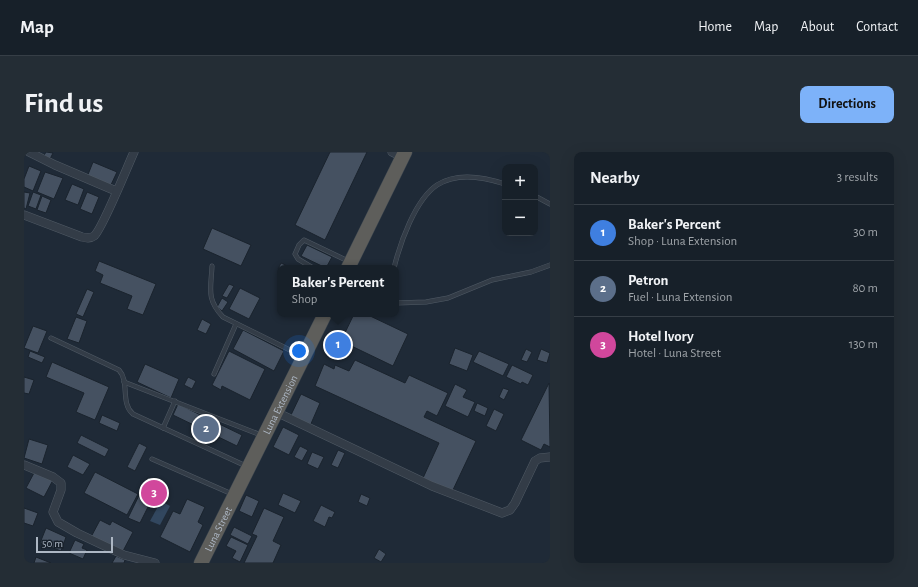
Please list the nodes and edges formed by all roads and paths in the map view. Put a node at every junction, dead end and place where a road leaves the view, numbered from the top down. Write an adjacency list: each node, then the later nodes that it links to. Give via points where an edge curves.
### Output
1 (29, 152): 5 (street)
2 (134, 152): 5 (street)
3 (400, 154): 11 (highway)
4 (502, 183): 12 (lane, via 476,177 456,178 437,185 424,199 412,220)
5 (116, 191): 8 (street, via 98,230 94,236 88,238)
6 (538, 198): 7 (lane)
7 (550, 204)
8 (24, 215)
9 (550, 264): 14 (lane, via 531,272 492,280 448,298)
10 (308, 265): 11 (lane, via 295,254 304,240)
11 (349, 265)
12 (395, 265)
13 (212, 266): 16 (lane, via 212,306)
14 (399, 303)
15 (324, 317): 18 (highway, Luna Extension)
16 (236, 324): 18 (lane); 19 (lane)
17 (51, 338): 20 (lane, via 114,368 122,374)
18 (304, 357): 22 (highway, Luna Extension)
19 (214, 374)
20 (124, 382): 21 (lane); 23 (lane, via 129,411)
21 (175, 400): 23 (lane); 24 (lane)
22 (276, 412): 24 (highway, Luna Extension); 25 (street, via 432,486 502,513 510,510 515,503 535,461)
23 (163, 428): 28 (lane)
24 (264, 436): 28 (highway, Luna Extension)
25 (550, 457)
26 (152, 459): 29 (lane)
27 (24, 465): 30 (street, via 53,477 60,483 61,490 53,512 58,522 115,551)
28 (248, 467): 29 (highway, Luna Extension)
29 (234, 495): 31 (highway, Luna Street)
30 (155, 563)
31 (201, 563)

